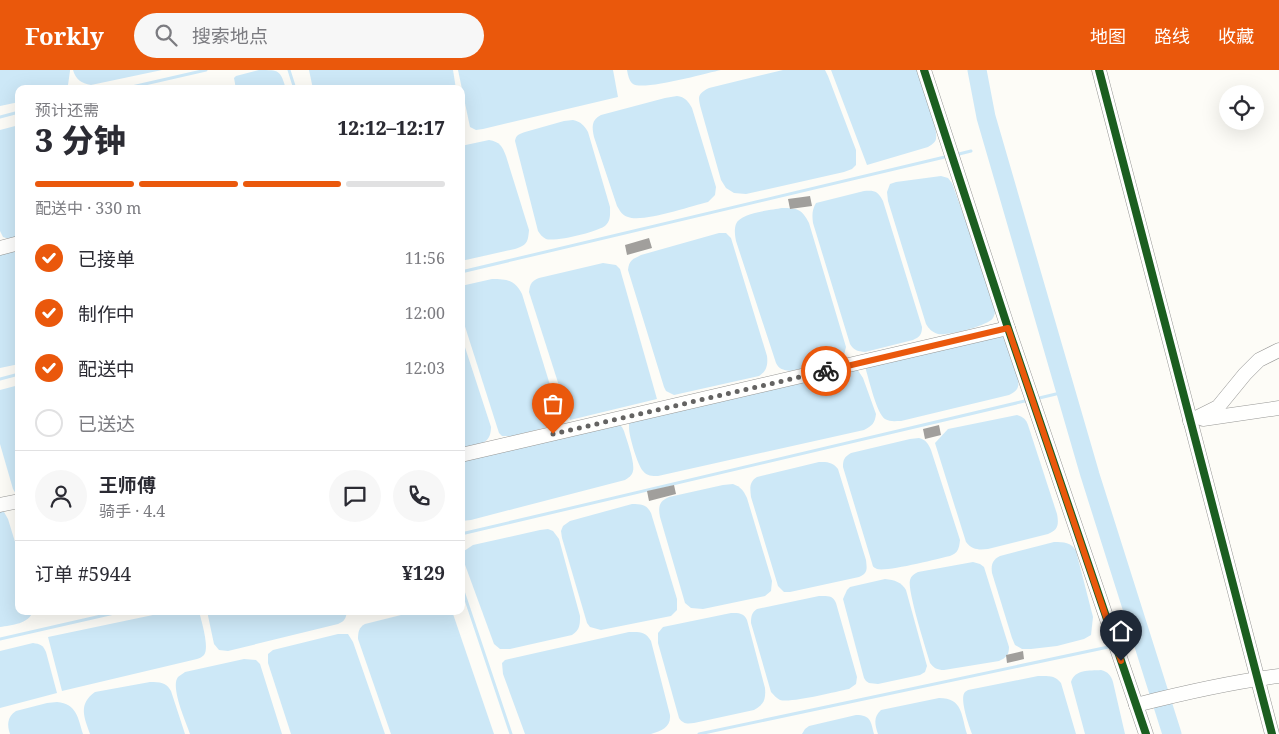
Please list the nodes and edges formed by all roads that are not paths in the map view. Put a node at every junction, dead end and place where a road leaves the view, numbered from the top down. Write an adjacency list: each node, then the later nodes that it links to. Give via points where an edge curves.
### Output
1 (924, 70): 5 (street)
2 (1099, 70): 8 (street)
3 (15, 244): 4 (street)
4 (0, 248)
5 (1008, 328): 9 (street); 14 (street)
6 (1279, 350): 8 (street, via 1259,360 1218,407)
7 (1279, 408): 8 (street)
8 (1190, 421): 13 (street)
9 (465, 454)
10 (15, 502): 11 (street)
11 (0, 505)
12 (1279, 676): 13 (street)
13 (1257, 679): 14 (street); 16 (street)
14 (1140, 704): 15 (street)
15 (1146, 734)
16 (1272, 734)

